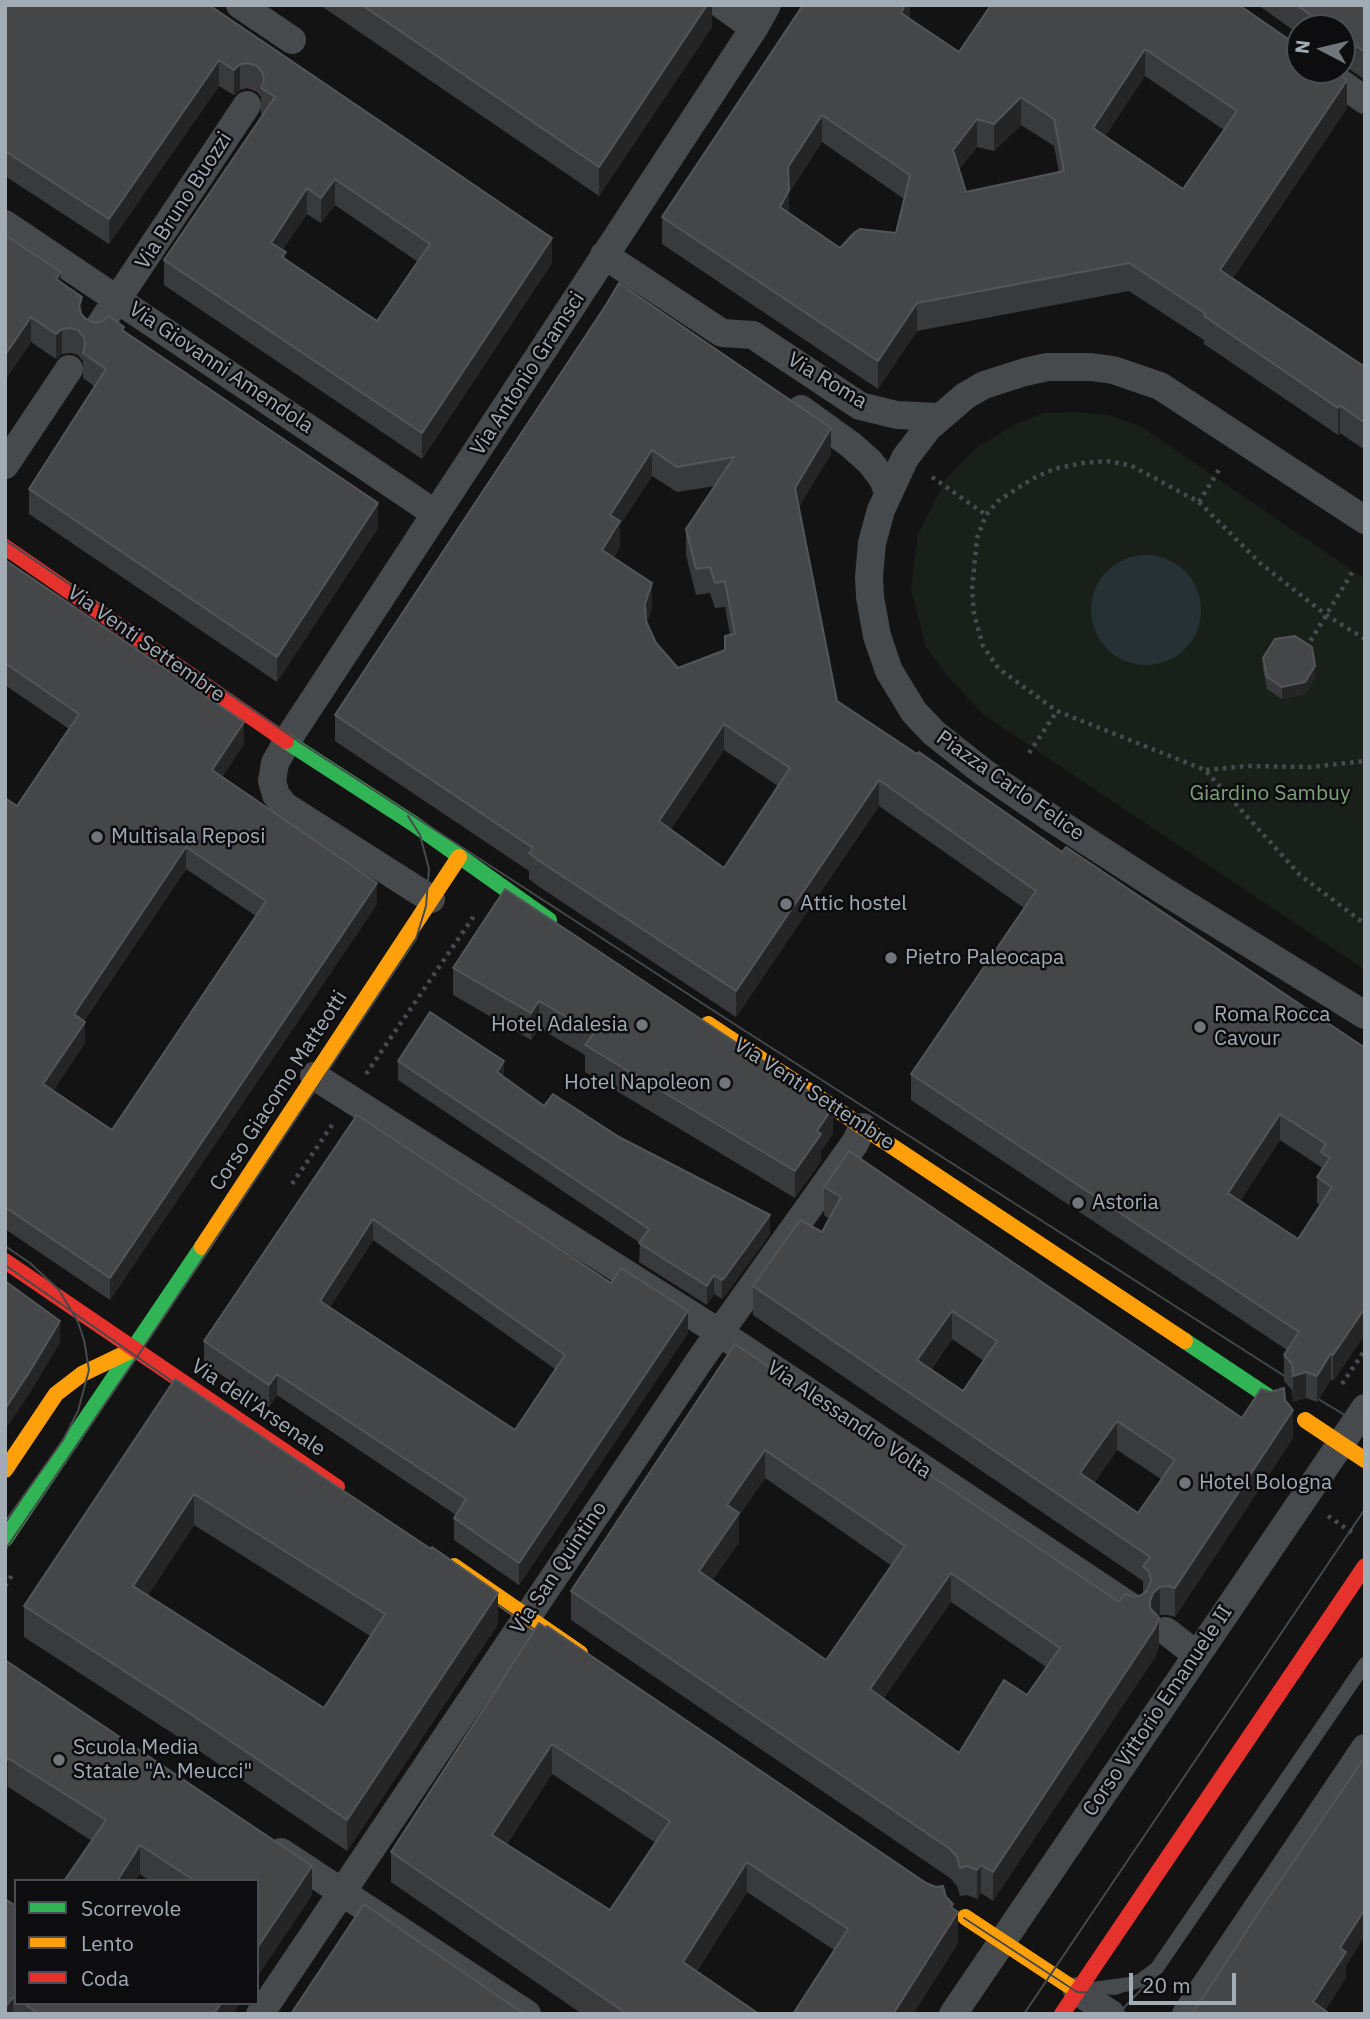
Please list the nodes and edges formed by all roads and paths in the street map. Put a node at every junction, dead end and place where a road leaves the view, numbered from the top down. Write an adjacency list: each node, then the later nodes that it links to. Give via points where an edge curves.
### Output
1 (240, 5): 4 (street)
2 (722, 5): 3 (street)
3 (761, 17): 9 (street, Via Antonio Gramsci)
4 (292, 40)
5 (1342, 84): 6 (street)
6 (1365, 100)
7 (247, 104): 10 (street, Via Bruno Buozzi)
8 (5, 224): 10 (street, Via Giovanni Amendola)
9 (604, 255): 14 (street, Via Roma, via 726,346 753,335 860,406 897,415); 20 (street, Via Antonio Gramsci)
10 (119, 299): 11 (street, Via Bruno Buozzi); 20 (street, Via Giovanni Amendola)
11 (96, 331)
12 (69, 369): 16 (street)
13 (783, 396): 18 (street, Via Roma, via 851,445 883,479)
14 (938, 417): 15 (street, Piazza Carlo Felice); 22 (street, Piazza Carlo Felice, via 984,386 1025,372 1068,366 1113,370 1184,399)
15 (905, 458): 18 (street, Piazza Carlo Felice); 21 (path)
16 (5, 465)
17 (1220, 468): 19 (path)
18 (888, 493): 38 (street, Piazza Carlo Felice, via 872,543 870,597 889,671 919,718 956,751 1033,806)
19 (1199, 502): 21 (path, via 1130,465 1107,461 1043,474 998,501); 25 (path, via 1260,563)
20 (436, 514): 29 (street, Via Antonio Gramsci)
21 (986, 515): 28 (path, via 977,538 972,590 983,646 999,669)
22 (1365, 520)
23 (5, 547): 29 (street, Via Venti Settembre)
24 (1353, 571): 25 (path)
25 (1326, 615): 26 (path); 27 (path)
26 (1365, 639)
27 (1305, 650)
28 (1057, 711): 30 (path); 32 (path)
29 (287, 741): 33 (street, Via Venti Settembre); 34 (street, via 275,763 272,781 280,801)
30 (1029, 753)
31 (1365, 761): 32 (path)
32 (1205, 770): 36 (path, via 1300,876)
33 (459, 857): 34 (street, Corso Giacomo Matteotti); 37 (street, Via Venti Settembre)
34 (431, 899): 40 (street, Corso Giacomo Matteotti)
35 (482, 904): 41 (path)
36 (1365, 924)
37 (561, 927)
38 (1365, 1015)
39 (698, 1017): 42 (street, Via Venti Settembre)
40 (314, 1076): 41 (street, Via Alessandro Volta); 46 (street, Corso Giacomo Matteotti)
41 (350, 1099): 43 (path); 45 (street, Via Alessandro Volta)
42 (863, 1127): 45 (street, Via San Quintino); 47 (street, Via Venti Settembre)
43 (288, 1189)
44 (5, 1261): 46 (street, Via dell'Arsenale)
45 (720, 1333): 61 (street, Via Alessandro Volta); 62 (street, Via San Quintino)
46 (134, 1349): 52 (street, via 82,1374 56,1394); 53 (street, Via dell'Arsenale); 56 (street, Corso Giacomo Matteotti)
47 (1272, 1399)
48 (1365, 1408): 50 (street, Corso Vittorio Emanuele II)
49 (1305, 1420): 50 (street)
50 (1340, 1444): 51 (street); 54 (street, Corso Vittorio Emanuele II)
51 (1365, 1460)
52 (5, 1470)
53 (350, 1496)
54 (1303, 1499): 55 (path); 64 (street, Corso Vittorio Emanuele II)
55 (1357, 1536)
56 (5, 1539)
57 (441, 1558): 62 (street)
58 (1365, 1566): 72 (street)
59 (13, 1575): 60 (path)
60 (5, 1586)
61 (1134, 1609)
62 (528, 1617): 65 (street); 69 (street, Via San Quintino)
63 (1166, 1631): 64 (street)
64 (1197, 1655): 71 (street, Corso Vittorio Emanuele II)
65 (590, 1659)
66 (1365, 1664): 72 (lane, via 1157,1968 1141,1980)
67 (1362, 1757): 77 (street)
68 (258, 1837): 69 (street)
69 (342, 1892): 73 (street, Via San Quintino); 74 (street)
70 (965, 1917): 71 (street)
71 (1002, 1941): 72 (street); 75 (street, Corso Vittorio Emanuele II)
72 (1070, 2002): 76 (street)
73 (260, 2014)
74 (527, 2014)
75 (953, 2014)
76 (1111, 2014)
77 (1186, 2014)

